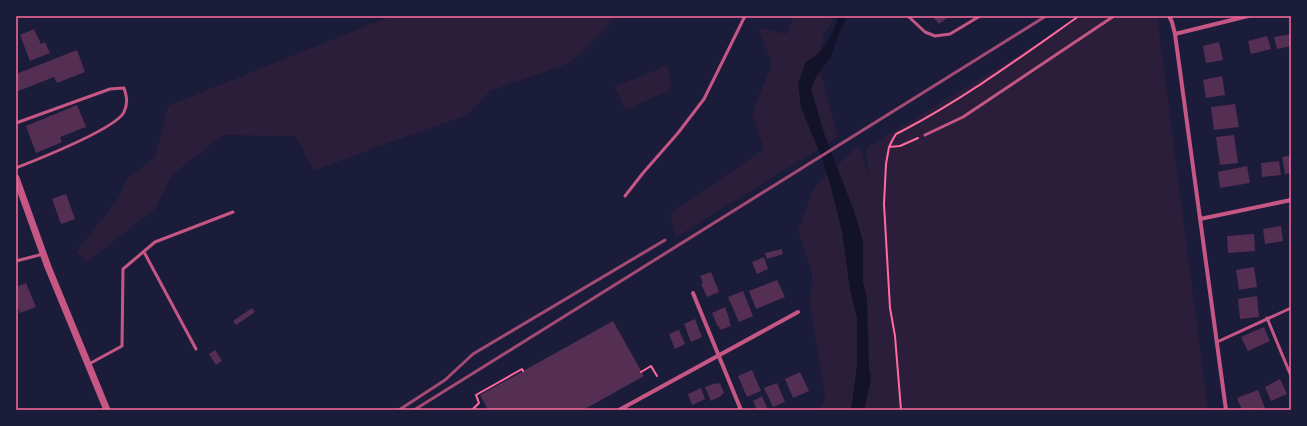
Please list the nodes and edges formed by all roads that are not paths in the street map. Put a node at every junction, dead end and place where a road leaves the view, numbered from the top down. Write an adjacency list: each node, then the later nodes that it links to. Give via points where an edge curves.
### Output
1 (746, 16): 12 (lane, via 704,99)
2 (908, 16): 3 (lane, via 925,32 935,36 950,34)
3 (980, 16)
4 (1114, 16): 9 (lane, via 963,117)
5 (1169, 16): 7 (street)
6 (1248, 16): 7 (street)
7 (1175, 34): 15 (street)
8 (16, 123): 10 (lane, via 110,89 124,88 128,99 124,113 112,123 84,139)
9 (925, 135)
10 (16, 168)
11 (16, 178): 17 (street)
12 (625, 196)
13 (1291, 200): 15 (street)
14 (233, 212): 16 (lane, via 155,242)
15 (1200, 219): 23 (street)
16 (144, 252): 24 (lane); 26 (lane, via 123,269 122,346)
17 (43, 254): 18 (lane); 26 (street)
18 (16, 261)
19 (693, 293): 25 (street)
20 (1291, 308): 22 (lane)
21 (798, 312): 25 (street)
22 (1267, 318): 23 (lane); 27 (lane)
23 (1217, 342): 31 (street)
24 (196, 349)
25 (718, 355): 29 (street); 30 (street)
26 (87, 364): 28 (street)
27 (1291, 376)
28 (107, 410)
29 (619, 410)
30 (741, 410)
31 (1226, 410)

